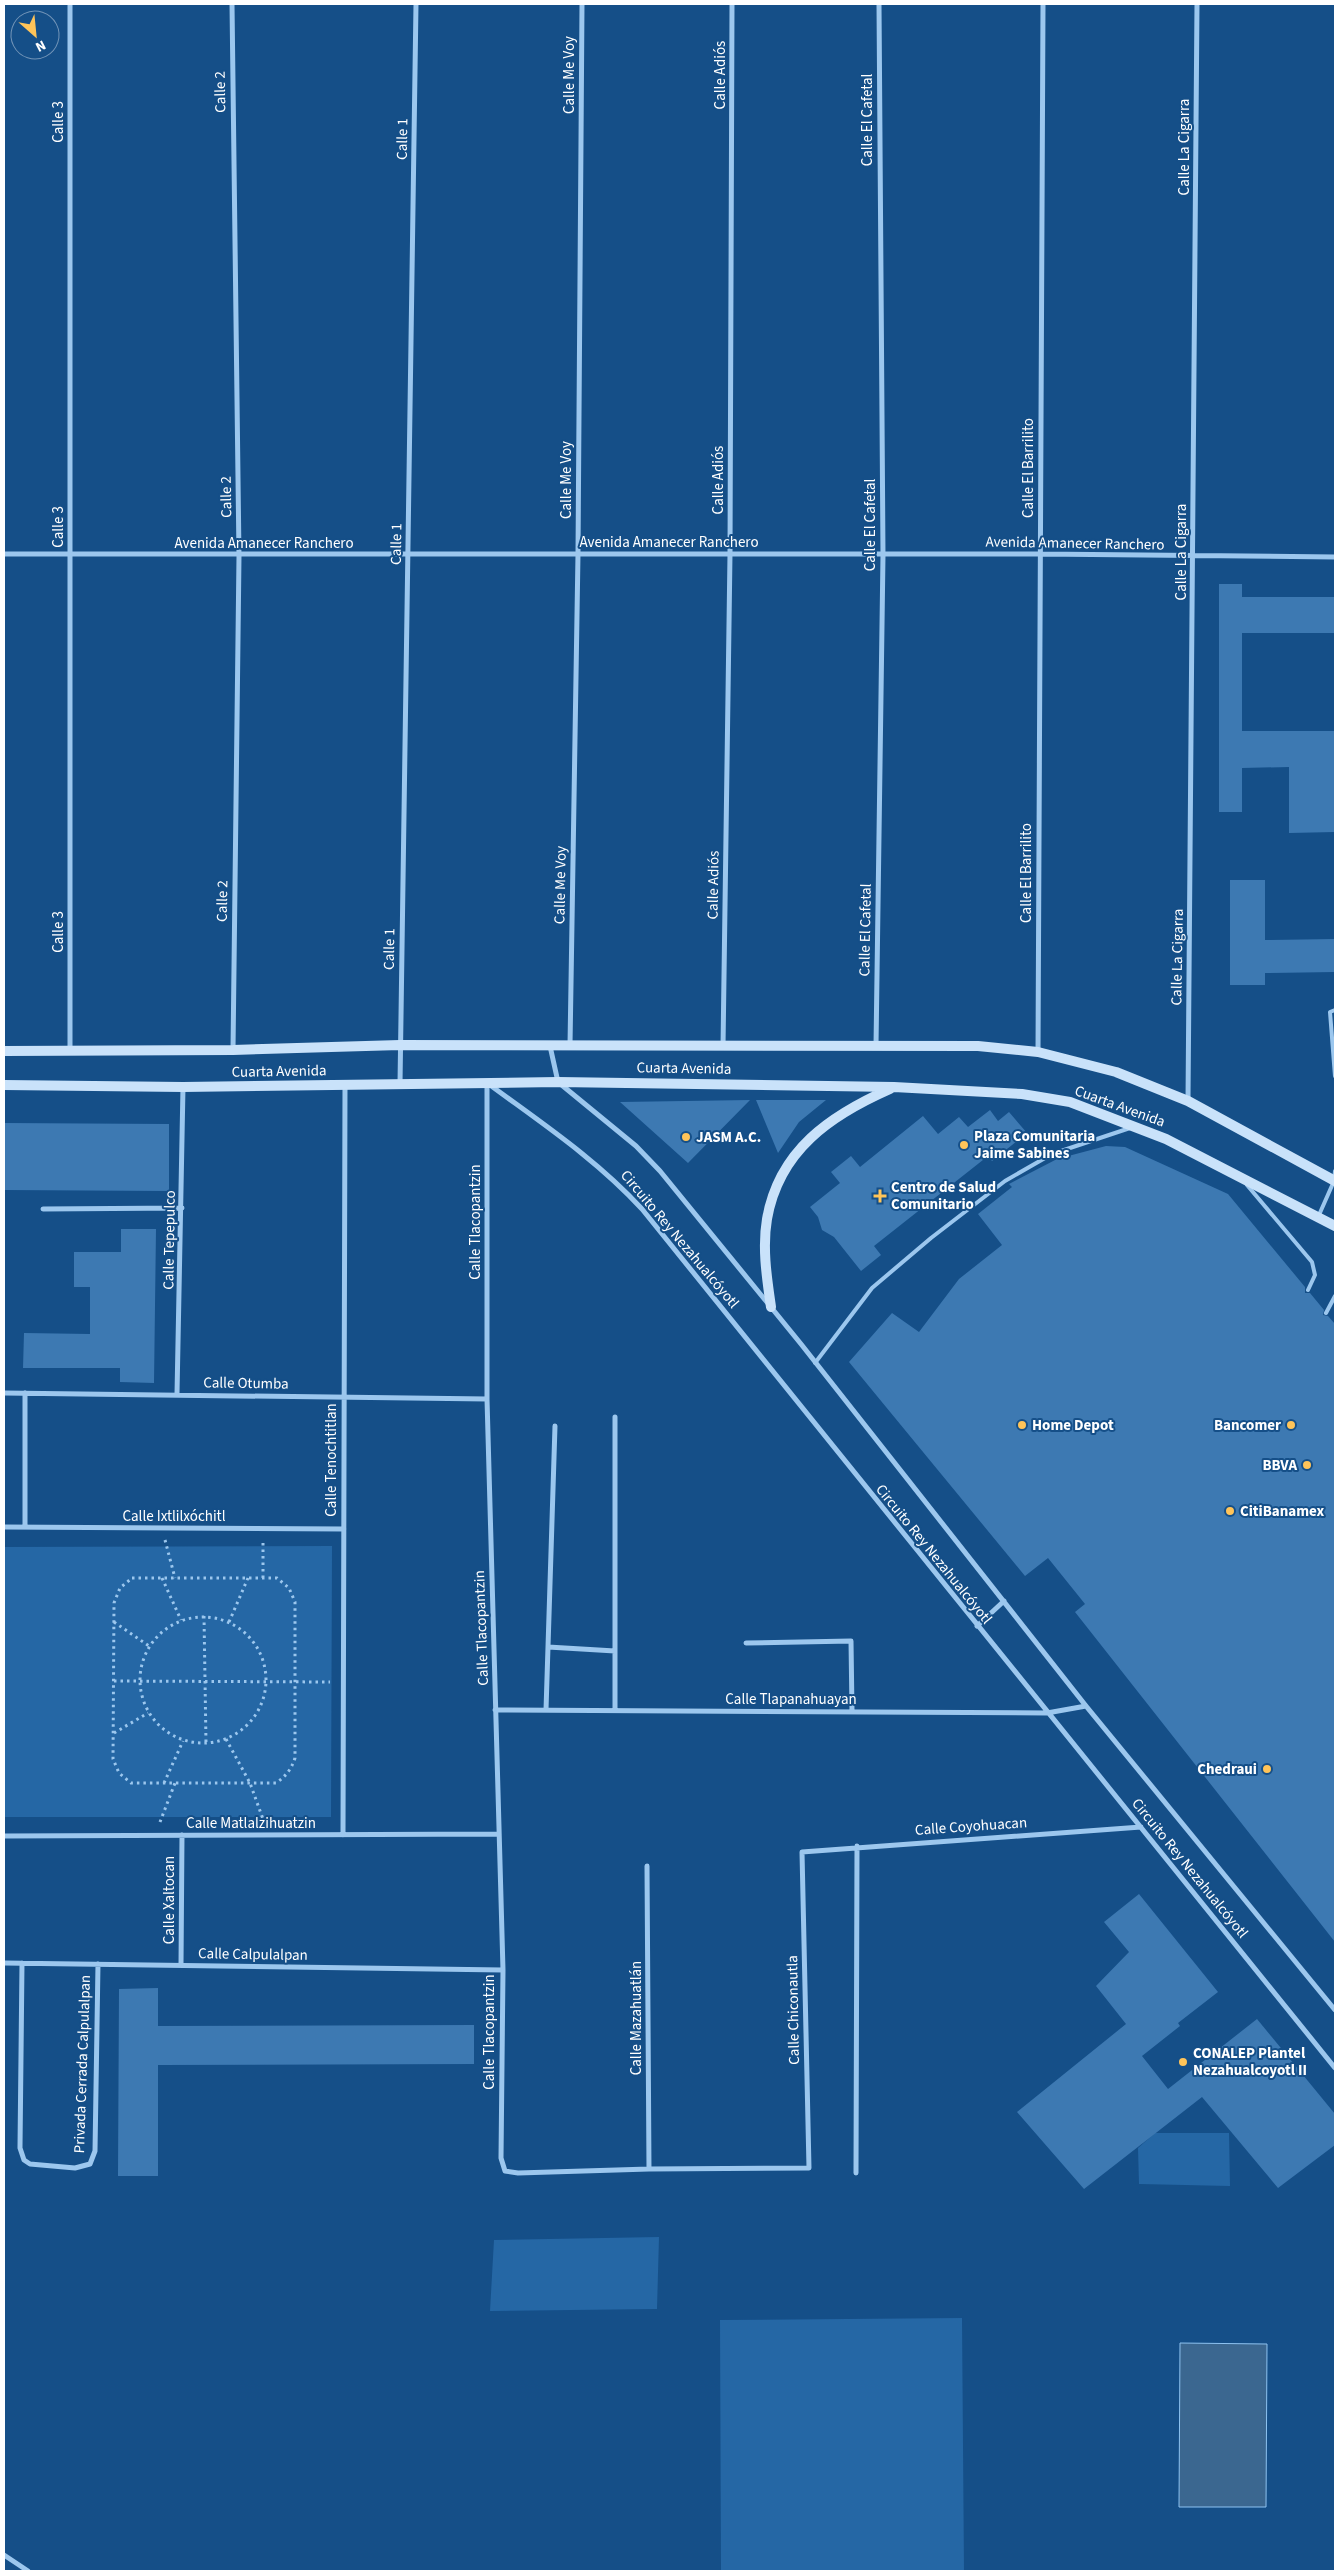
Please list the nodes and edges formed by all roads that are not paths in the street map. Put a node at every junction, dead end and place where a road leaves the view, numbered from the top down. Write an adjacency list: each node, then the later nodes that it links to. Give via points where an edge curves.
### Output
1 (70, 4): 14 (street, Calle 3)
2 (232, 4): 16 (street, Calle 2)
3 (416, 4): 10 (street, Calle 1)
4 (582, 4): 11 (street, Calle Me Voy)
5 (732, 4): 12 (street, Calle Adiós)
6 (879, 4): 15 (street, Calle El Cafetal)
7 (1043, 4): 13 (street, Calle El Barrilito)
8 (1197, 4): 17 (street, Calle La Cigarra)
9 (4, 554): 14 (street, Avenida Amanecer Ranchero)
10 (409, 554): 11 (street, Avenida Amanecer Ranchero); 16 (street, Avenida Amanecer Ranchero); 20 (street, Calle 1)
11 (578, 554): 12 (street, Avenida Amanecer Ranchero); 22 (street, Calle Me Voy)
12 (730, 554): 15 (street, Avenida Amanecer Ranchero); 24 (street, Calle Adiós)
13 (1040, 554): 15 (street, Avenida Amanecer Ranchero); 17 (street, Avenida Amanecer Ranchero); 28 (street, Calle El Barrilito)
14 (71, 555): 16 (street, Avenida Amanecer Ranchero); 25 (street, Calle 3)
15 (883, 555): 23 (street, Calle El Cafetal)
16 (239, 556): 26 (street, Calle 2)
17 (1194, 557): 18 (street, Avenida Amanecer Ranchero); 37 (street, Calle La Cigarra)
18 (1335, 557)
19 (1335, 1010): 29 (lane, via 1330,1012)
20 (400, 1045): 21 (main road, Cuarta Avenida); 26 (main road, Cuarta Avenida); 32 (street, Calle 1)
21 (550, 1046): 22 (main road, Cuarta Avenida); 30 (street)
22 (570, 1046): 24 (main road, Cuarta Avenida)
23 (876, 1046): 24 (main road, Cuarta Avenida); 28 (main road, Cuarta Avenida, via 978,1046)
24 (723, 1047)
25 (70, 1050): 26 (main road, Cuarta Avenida); 27 (main road, Cuarta Avenida)
26 (233, 1050)
27 (4, 1051)
28 (1038, 1052): 37 (main road, Cuarta Avenida, via 1116,1072)
29 (1335, 1076)
30 (558, 1082): 31 (main road, Cuarta Avenida); 35 (main road, Cuarta Avenida); 47 (street, Circuito Rey Nezahualcóyotl, via 636,1146)
31 (487, 1083): 32 (main road, Cuarta Avenida); 54 (street, Calle Tlacopantzin); 61 (street, Circuito Rey Nezahualcóyotl, via 587,1156 642,1209)
32 (400, 1084): 34 (main road, Cuarta Avenida)
33 (4, 1085): 36 (main road, Cuarta Avenida)
34 (345, 1085): 36 (main road, Cuarta Avenida); 53 (street, Calle Tenochtitlan)
35 (894, 1087): 38 (main road, Cuarta Avenida, via 1022,1094 1070,1102); 47 (main road, via 860,1102 813,1134 782,1175 767,1220 766,1268)
36 (183, 1088): 41 (street, Calle Tepepulco)
37 (1188, 1101): 40 (main road, Cuarta Avenida)
38 (1135, 1126): 39 (main road, Cuarta Avenida); 49 (lane, via 1052,1154 1005,1181 872,1288)
39 (1241, 1178): 43 (main road, Cuarta Avenida); 45 (lane, via 1312,1262 1315,1275)
40 (1335, 1178): 43 (lane)
41 (182, 1208): 42 (street); 52 (street, Calle Tepepulco)
42 (43, 1209)
43 (1318, 1217): 44 (main road, Cuarta Avenida)
44 (1335, 1226)
45 (1308, 1290)
46 (1335, 1296): 48 (lane)
47 (771, 1307): 49 (street, Circuito Rey Nezahualcóyotl)
48 (1326, 1313)
49 (815, 1363): 60 (street, Circuito Rey Nezahualcóyotl)
50 (4, 1393): 51 (street, Calle Otumba)
51 (25, 1393): 52 (street, Calle Otumba); 58 (street)
52 (177, 1394): 53 (street, Calle Otumba)
53 (344, 1397): 54 (street, Calle Otumba); 59 (street, Calle Tenochtitlan)
54 (487, 1399): 66 (street, Calle Tlacopantzin)
55 (615, 1417): 64 (street)
56 (554, 1426): 63 (street)
57 (4, 1527): 58 (street, Calle Ixtlilxóchitl)
58 (25, 1527): 59 (street, Calle Ixtlilxóchitl)
59 (344, 1529): 73 (street, Calle Tenochtitlan)
60 (1004, 1601): 61 (street); 65 (street, Circuito Rey Nezahualcóyotl)
61 (976, 1626): 70 (street, Circuito Rey Nezahualcóyotl)
62 (746, 1643): 69 (street, via 851,1641)
63 (548, 1647): 64 (street); 67 (street)
64 (615, 1651): 68 (street)
65 (1086, 1706): 70 (street, Calle Tlapanahuayan); 84 (street, Circuito Rey Nezahualcóyotl)
66 (495, 1710): 67 (street, Calle Tlapanahuayan); 72 (street, Calle Tlacopantzin)
67 (546, 1710): 68 (street, Calle Tlapanahuayan)
68 (615, 1710): 69 (street, Calle Tlapanahuayan)
69 (852, 1711): 70 (street, Calle Tlapanahuayan)
70 (1047, 1713): 71 (street, Circuito Rey Nezahualcóyotl)
71 (1142, 1827): 76 (street, Calle Coyohuacan); 85 (street, Circuito Rey Nezahualcóyotl)
72 (498, 1834): 73 (street, Calle Matlalzihuatzin); 83 (street, Calle Tlacopantzin)
73 (343, 1835): 75 (street, Calle Matlalzihuatzin)
74 (4, 1836): 75 (street, Calle Matlalzihuatzin)
75 (182, 1836): 82 (street, Calle Xaltocan)
76 (857, 1846): 77 (street, Calle Coyohuacan); 87 (street)
77 (802, 1852): 86 (street, Calle Chiconautla, via 809,2168)
78 (647, 1866): 86 (street, Calle Mazahuatlán)
79 (4, 1963): 80 (street, Calle Calpulalpan)
80 (22, 1963): 81 (street, Calle Calpulalpan); 81 (street, Privada Cerrada Calpulalpan, via 22,2155 36,2166 75,2168 90,2164 94,2151)
81 (98, 1964): 82 (street, Calle Calpulalpan)
82 (181, 1965): 83 (street, Calle Calpulalpan)
83 (502, 1970): 86 (street, Calle Tlacopantzin, via 501,2158 505,2170 518,2173)
84 (1335, 2010)
85 (1335, 2068)
86 (649, 2168)
87 (856, 2173)
88 (4, 2555): 89 (street)
89 (28, 2571)

